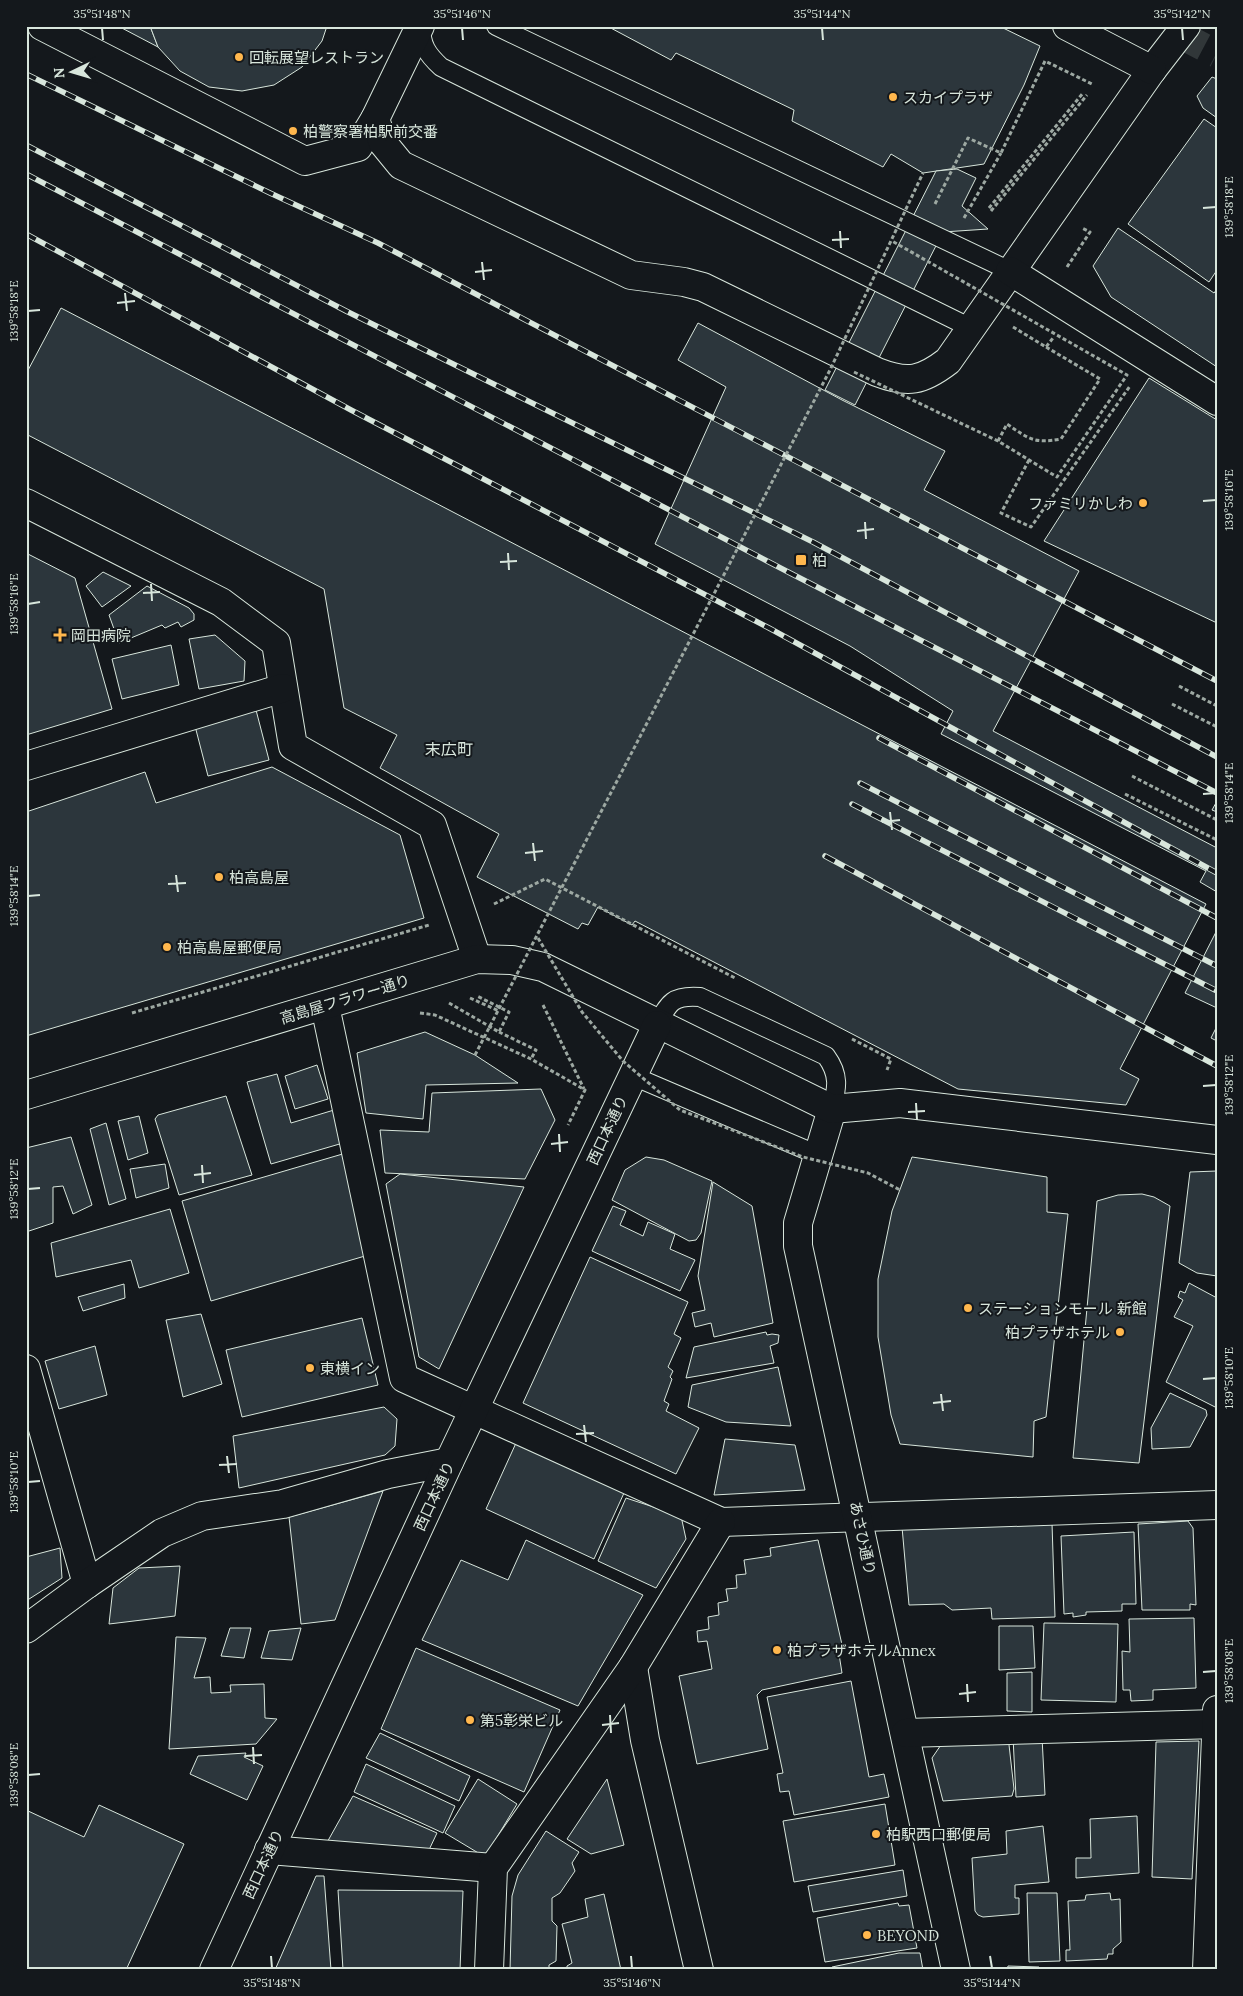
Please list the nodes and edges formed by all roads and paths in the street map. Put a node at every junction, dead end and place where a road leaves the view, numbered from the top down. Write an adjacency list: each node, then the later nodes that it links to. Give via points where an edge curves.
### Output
1 (42, 26): 9 (street, via 305,161 358,147)
2 (421, 26): 9 (street); 18 (lane, via 426,53 441,67)
3 (496, 26): 16 (lane)
4 (1067, 26): 6 (street)
5 (1186, 26): 6 (street)
6 (1152, 70): 16 (street)
7 (1092, 84): 10 (path, via 1045,61)
8 (1085, 94): 12 (path)
9 (375, 119): 18 (street, via 382,143 401,165 631,275 703,287 895,379 916,380 932,373 948,361)
10 (1000, 153): 13 (path, via 968,138); 14 (path)
11 (923, 173): 15 (path, bridge)
12 (990, 210)
13 (931, 211)
14 (961, 224)
15 (892, 241): 23 (path, bridge, via 1127,375 1058,477); 35 (path, bridge, via 830,370)
16 (1010, 271): 18 (street); 21 (street)
17 (1010, 326): 19 (path)
18 (970, 328)
19 (1046, 347): 22 (path, via 1100,379 1061,439 1042,443 1026,437 1008,424); 23 (path, via 1056,334 1132,383 1031,527 1001,513)
20 (854, 372): 22 (path, bridge)
21 (1217, 401)
22 (998, 441): 23 (path, bridge)
23 (1029, 460)
24 (26, 503): 26 (street, via 221,602 276,643)
25 (1179, 686): 28 (path)
26 (283, 688): 30 (street); 36 (street, via 293,746 432,825)
27 (1172, 704): 29 (path)
28 (1217, 706)
29 (1217, 727)
30 (26, 766)
31 (1132, 776): 33 (path)
32 (1125, 794): 34 (path)
33 (1217, 820)
34 (1217, 840)
35 (538, 937): 37 (path, bridge); 57 (path, bridge, via 582,1012 623,1061 680,1110 803,1157 868,1173)
36 (477, 959): 39 (street, 高島屋フラワー通り); 46 (street, 高島屋フラワー通り, via 512,960 543,967)
37 (522, 965): 38 (path); 45 (path, bridge)
38 (526, 973)
39 (391, 985): 44 (street, 高島屋フラワー通り); 49 (path, via 401,1012 435,1014)
40 (468, 992): 47 (path, via 509,1012)
41 (462, 994): 45 (path)
42 (451, 997): 47 (path, via 449,1004)
43 (539, 997): 51 (path)
44 (325, 1006): 52 (street, 高島屋フラワー通り); 59 (street, via 404,1378)
45 (499, 1011): 48 (path, bridge)
46 (656, 1025): 50 (street, 西口本通り); 53 (street, 高島屋フラワー通り); 53 (lane, via 674,999 700,997 818,1052 826,1056 834,1067 838,1084)
47 (499, 1032): 49 (path, via 536,1050)
48 (475, 1055)
49 (531, 1059): 51 (path)
50 (632, 1076): 56 (lane); 59 (street, 西口本通り)
51 (584, 1090): 54 (path)
52 (26, 1095)
53 (832, 1110): 55 (street, via 900,1103); 56 (street, あさひ通り)
54 (568, 1126)
55 (1217, 1140)
56 (818, 1155): 62 (street, あさひ通り, via 798,1223 798,1246)
57 (900, 1190)
58 (26, 1369): 64 (street)
59 (474, 1411): 60 (street, 西口本通り); 63 (street)
60 (449, 1462): 64 (street, via 388,1474 283,1504 202,1516 162,1534); 70 (street, 西口本通り)
61 (1217, 1505): 62 (street)
62 (858, 1518): 63 (street); 69 (street, あさひ通り)
63 (721, 1522): 66 (street)
64 (87, 1584): 65 (street)
65 (26, 1629)
66 (633, 1667): 71 (street); 74 (street, via 645,1740)
67 (1217, 1710): 68 (street)
68 (1217, 1724): 69 (street); 76 (street)
69 (906, 1733): 75 (street, あさひ通り)
70 (269, 1850): 71 (street); 72 (street, 西口本通り)
71 (493, 1868): 73 (street)
72 (214, 1970)
73 (489, 1970)
74 (699, 1970)
75 (956, 1970)
76 (1207, 1970)

